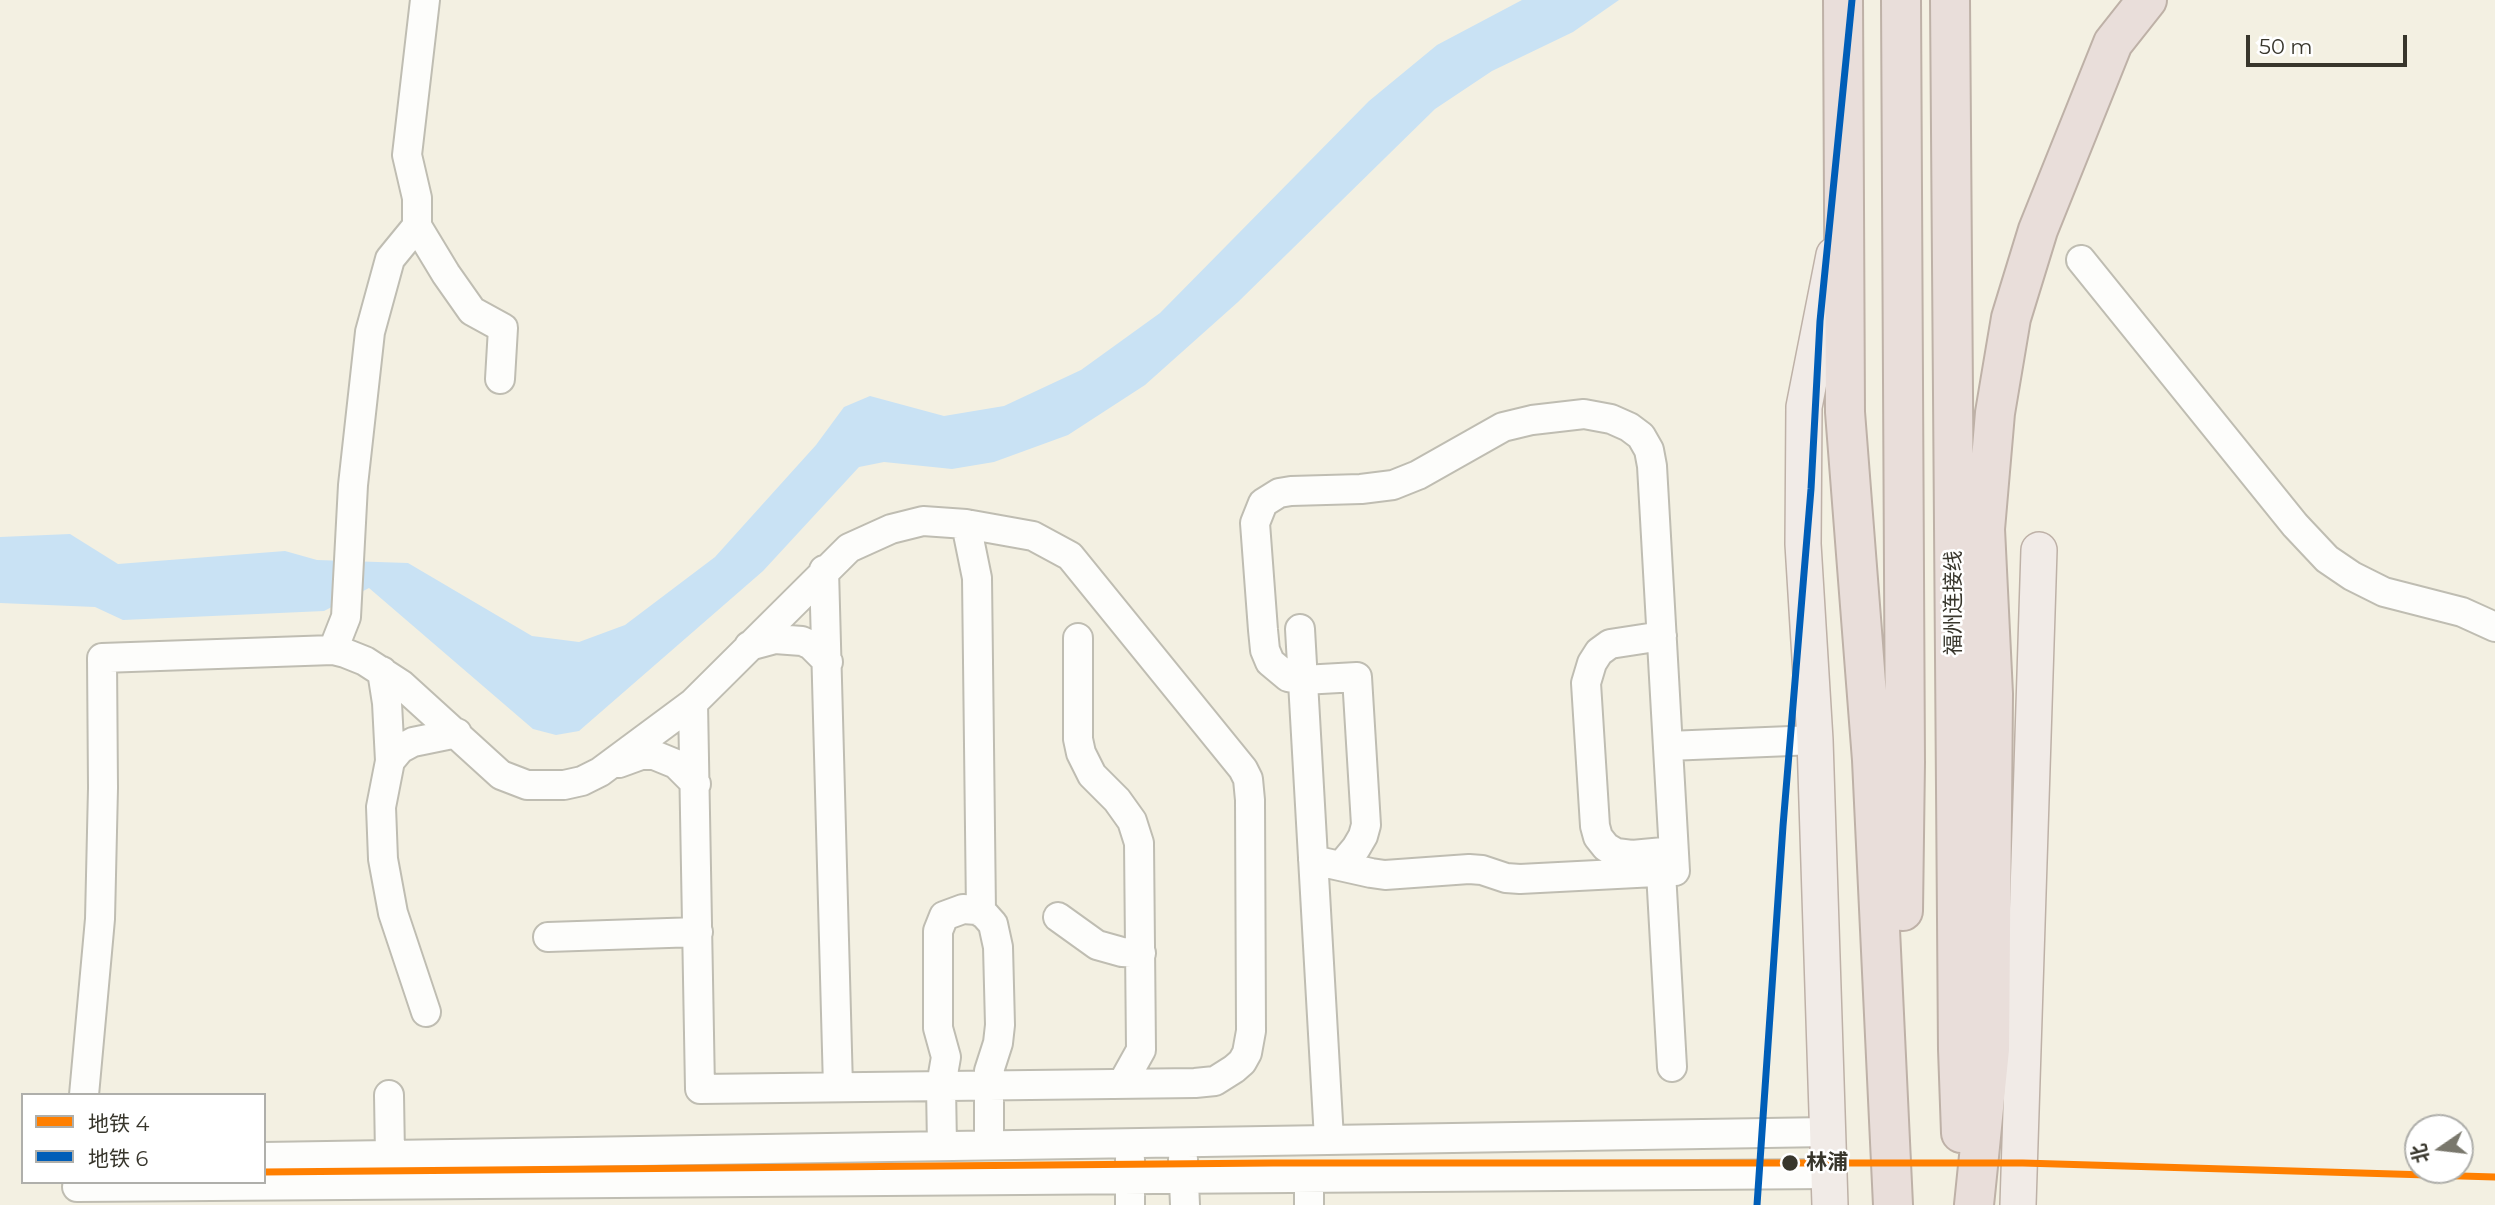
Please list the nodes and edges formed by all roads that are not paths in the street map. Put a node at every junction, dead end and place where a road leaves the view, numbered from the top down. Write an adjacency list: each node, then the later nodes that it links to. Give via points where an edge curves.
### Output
1 (425, 0): 7 (street, via 407,155 417,198)
2 (1843, 0): 6 (highway)
3 (1901, 0): 66 (highway, via 1905,762)
4 (1950, 0): 67 (highway, 福州连接线, via 1958,1049)
5 (2147, 0): 68 (highway, via 2113,43 2038,230 2011,318 1995,413 1985,529 1993,694 1990,1049)
6 (1843, 214): 26 (main road, via 1804,407 1803,544); 66 (highway, via 1845,412 1872,760)
7 (417, 226): 9 (street, via 472,311 503,328); 20 (street, via 390,259 370,332 353,485 346,617)
8 (2081, 260): 15 (street, via 2327,559 2384,592 2462,612)
9 (500, 379)
10 (966, 524): 11 (street); 13 (street, via 923,522 891,529 849,548); 14 (street)
11 (1021, 534): 14 (street, via 991,551); 43 (street, via 1058,548 1080,567 1248,779 1250,1043 1242,1062 1224,1076 1205,1083)
12 (2039, 550): 69 (main road)
13 (824, 570): 19 (street); 21 (street)
14 (977, 578): 34 (street)
15 (2495, 627)
16 (1300, 629): 23 (street)
17 (1662, 636): 23 (street, via 1649,450 1641,436 1611,419 1558,416 1503,427 1393,485 1291,491 1263,502 1255,523 1265,650 1278,671); 27 (street); 32 (street, via 1623,640 1599,652 1587,673 1587,696 1598,837 1616,853)
18 (1078, 638): 38 (street, via 1078,739 1085,766 1126,812 1136,832)
19 (749, 646): 21 (street, via 775,639 802,641); 24 (street)
20 (333, 650): 22 (street); 47 (street, via 102,658 100,919)
21 (828, 662): 46 (street)
22 (382, 671): 25 (street); 28 (street)
23 (1303, 680): 31 (street); 33 (street, via 1357,677 1366,825)
24 (693, 703): 29 (street); 30 (street)
25 (457, 733): 28 (street, via 413,742); 29 (street, via 501,775 515,782 564,785)
26 (1815, 740): 27 (street); 49 (main road)
27 (1668, 746): 32 (street)
28 (390, 761): 39 (street, via 382,807 383,859 393,913)
29 (600, 772): 30 (street, via 629,758 654,755 676,764)
30 (696, 783): 36 (street)
31 (1313, 860): 33 (street); 50 (street)
32 (1667, 862): 33 (street, via 1520,879 1482,870 1385,875); 41 (street)
33 (1341, 866)
34 (981, 912): 44 (street, via 952,911 944,916 938,931 938,1028 946,1057); 45 (street, via 993,924 998,947 999,1035)
35 (1058, 917): 38 (street, via 1097,946)
36 (698, 932): 37 (street); 46 (street, via 700,1089)
37 (548, 937)
38 (1141, 953): 40 (street)
39 (426, 1012)
40 (1141, 1050): 42 (street); 43 (street)
41 (1672, 1067)
42 (1122, 1084): 43 (street); 45 (street)
43 (1168, 1084)
44 (940, 1086): 45 (street); 46 (street); 54 (street)
45 (989, 1086): 53 (street)
46 (838, 1087)
47 (85, 1093)
48 (389, 1095): 56 (street)
49 (1828, 1132): 50 (street); 58 (main road)
50 (1329, 1139): 52 (street)
51 (1130, 1142): 52 (street); 53 (street); 61 (street)
52 (1183, 1142): 62 (street)
53 (989, 1145): 54 (street)
54 (942, 1146): 55 (street)
55 (694, 1150): 56 (street); 63 (street)
56 (390, 1155): 57 (street)
57 (266, 1157)
58 (1830, 1189): 59 (street)
59 (1309, 1191): 62 (street)
60 (76, 1192): 64 (street)
61 (1130, 1192): 62 (street); 63 (street)
62 (1184, 1192)
63 (694, 1194): 65 (street)
64 (412, 1195): 65 (street)
65 (453, 1195)
66 (1895, 1205)
67 (1964, 1205)
68 (1974, 1205)
69 (2018, 1205)

